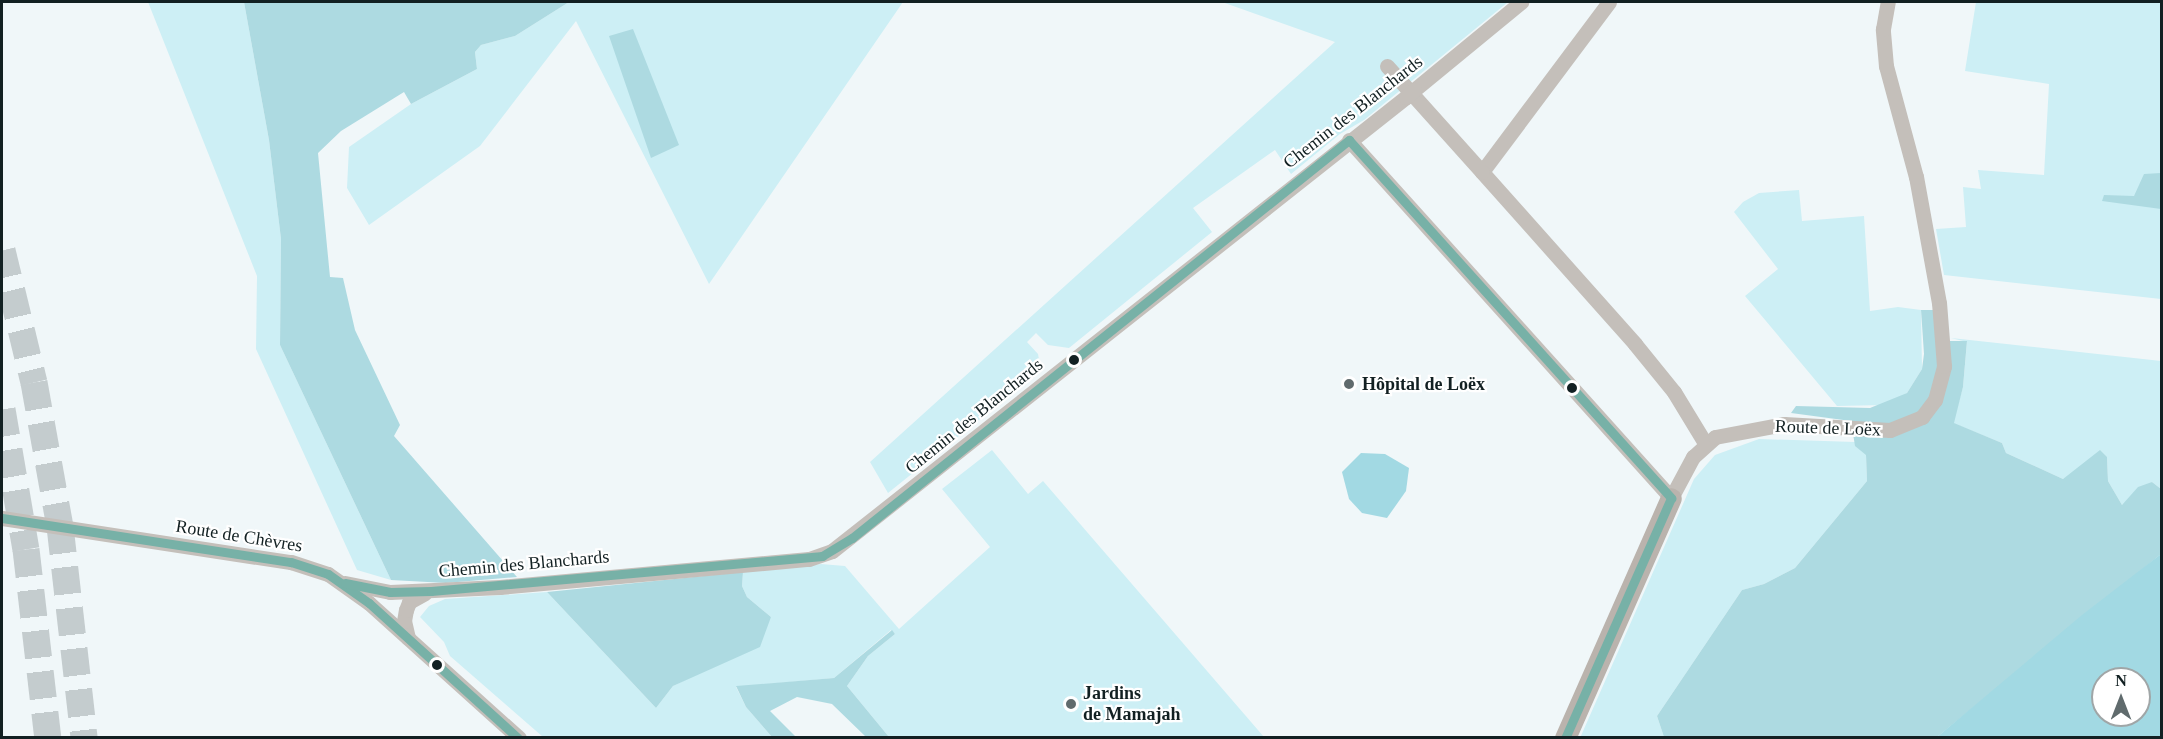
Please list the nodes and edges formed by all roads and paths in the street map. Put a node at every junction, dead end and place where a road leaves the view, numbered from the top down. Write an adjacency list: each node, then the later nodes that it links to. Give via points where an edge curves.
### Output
1 (1521, 2): 5 (street, Chemin des Blanchards)
2 (1610, 2): 6 (street)
3 (1888, 2): 7 (street, Route de Loëx, via 1883,29 1886,66 1925,219 1942,327 1944,366 1935,400 1922,417 1890,430 1784,424 1726,433)
4 (1387, 66): 6 (street)
5 (1349, 140): 8 (street); 11 (street, Chemin des Blanchards, via 832,551 809,559)
6 (1482, 172): 7 (street, via 1635,344 1674,392)
7 (1705, 443): 8 (street, via 1688,464)
8 (1671, 498): 14 (street)
9 (2, 518): 10 (street, Route de Chèvres, via 291,562)
10 (345, 583): 11 (street, Chemin des Blanchards, via 390,592); 12 (street, Route de Chèvres)
11 (431, 591): 12 (street, via 409,602 404,621)
12 (409, 639): 13 (street, Route de Chèvres)
13 (519, 738)
14 (1564, 738)

